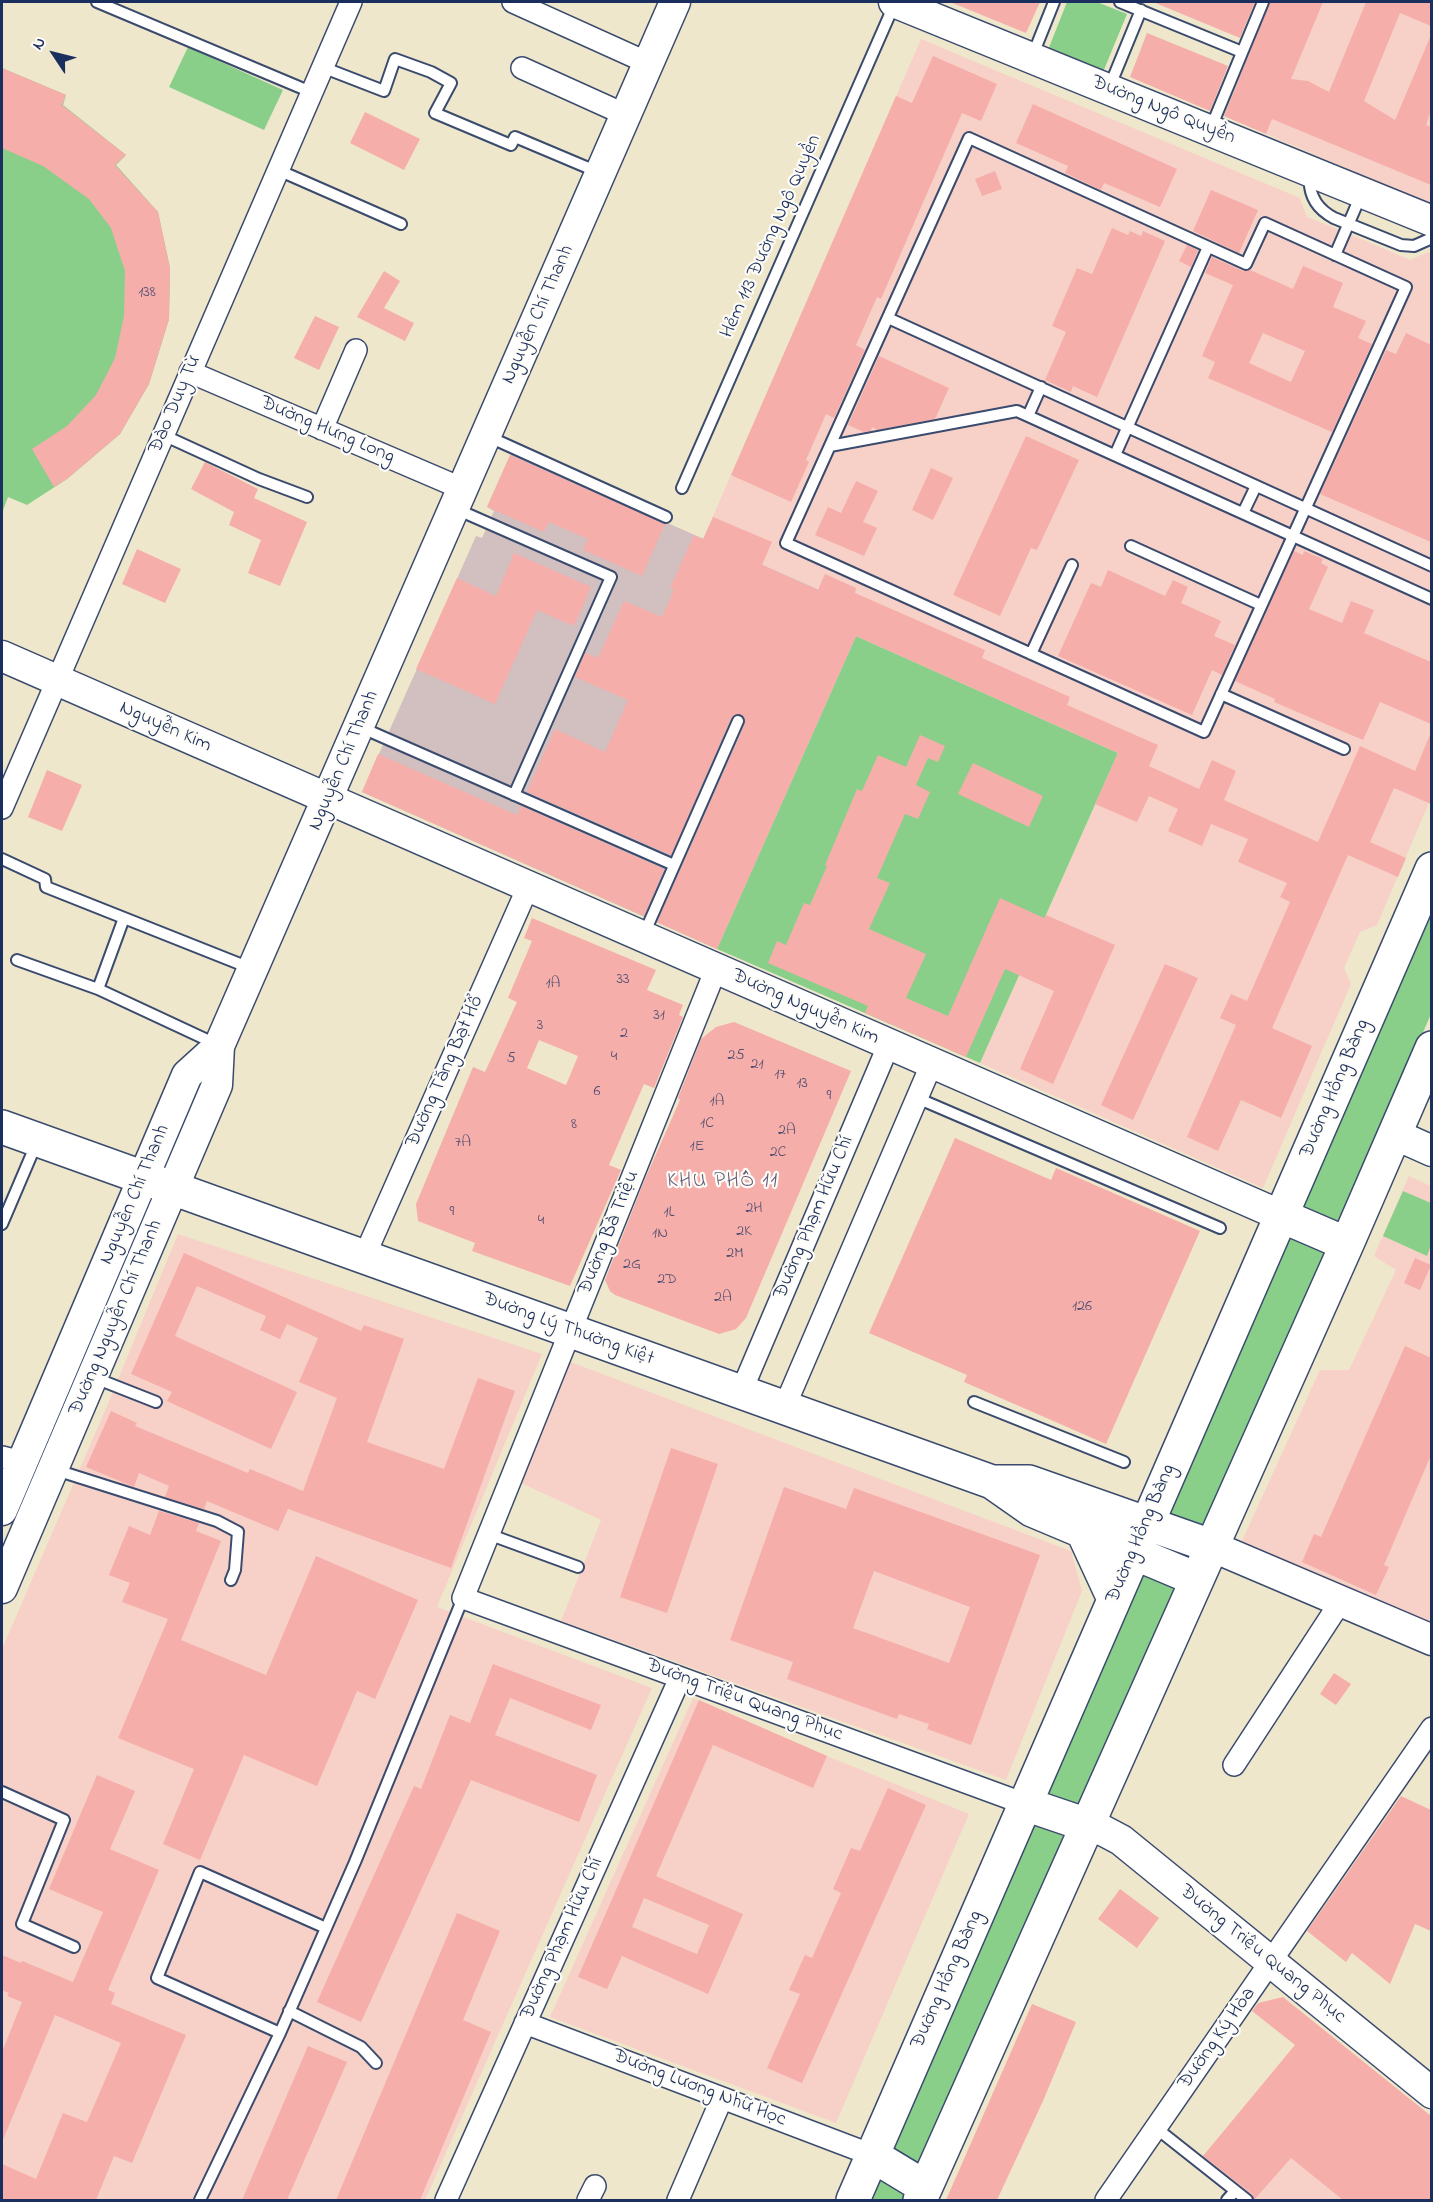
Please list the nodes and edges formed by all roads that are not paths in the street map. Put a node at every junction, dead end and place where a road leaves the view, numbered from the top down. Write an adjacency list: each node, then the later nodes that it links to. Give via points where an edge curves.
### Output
1 (97, 2): 16 (lane)
2 (351, 2): 13 (street, Đào Duy Từ)
3 (513, 2): 12 (street)
4 (675, 2): 12 (street, Nguyễn Chí Thanh)
5 (1054, 2): 11 (lane)
6 (1120, 2): 9 (lane)
7 (1263, 2): 10 (lane)
8 (920, 8): 11 (street, Đường Ngô Quyền); 41 (lane, Hẻm 113 Đường Ngô Quyền)
9 (1142, 10): 10 (lane); 15 (lane)
10 (1242, 52): 18 (lane)
11 (1031, 57): 15 (street, Đường Ngô Quyền)
12 (648, 63): 17 (street, Nguyễn Chí Thanh)
13 (322, 67): 16 (street, Đào Duy Từ); 21 (lane, via 384,91 395,59 430,72 451,82 435,113 511,145 515,137)
14 (522, 68): 17 (street)
15 (1109, 89): 18 (street, Đường Ngô Quyền)
16 (311, 92): 19 (street, Đào Duy Từ)
17 (626, 115): 21 (street, Nguyễn Chí Thanh)
18 (1210, 130): 20 (street, Đường Ngô Quyền)
19 (278, 170): 24 (lane); 31 (street, Đào Duy Từ)
20 (1311, 172): 22 (street, Đường Ngô Quyền); 25 (lane, via 1314,201 1325,213)
21 (601, 173): 37 (street, Nguyễn Chí Thanh)
22 (1362, 193): 23 (street, Đường Ngô Quyền); 25 (lane)
23 (1431, 221)
24 (401, 224)
25 (1349, 224): 26 (lane, via 1407,247); 28 (lane)
26 (1431, 238)
27 (1208, 247): 28 (lane, via 1246,264 1265,223); 29 (lane, via 969,138); 34 (lane)
28 (1335, 255): 44 (lane, via 1406,287)
29 (888, 318): 32 (lane); 38 (lane)
30 (356, 350): 35 (street)
31 (190, 372): 35 (street, Đường Hưng Long); 36 (street, Đào Duy Từ)
32 (1041, 387): 33 (lane); 34 (lane)
33 (1028, 416): 38 (lane, via 1017,411); 39 (lane)
34 (1128, 426): 39 (lane); 40 (lane)
35 (322, 429): 43 (street, Đường Hưng Long)
36 (163, 435): 42 (lane); 55 (street, Đào Duy Từ)
37 (486, 436): 43 (street, Nguyễn Chí Thanh); 46 (lane)
38 (830, 446): 53 (lane, via 786,543)
39 (1115, 455): 45 (lane)
40 (1256, 486): 44 (lane); 45 (lane)
41 (682, 488)
42 (307, 497)
43 (459, 499): 58 (street, Nguyễn Chí Thanh); 60 (lane, via 611,577)
44 (1305, 509): 47 (lane); 50 (lane)
45 (1243, 513): 47 (lane)
46 (666, 517)
47 (1293, 536): 51 (lane); 52 (lane)
48 (1131, 546): 52 (lane)
49 (1072, 565): 53 (lane)
50 (1431, 566)
51 (1431, 599)
52 (1261, 605): 56 (lane)
53 (1031, 654): 56 (lane, via 1204,732)
54 (2, 656): 55 (street, Nguyễn Kim)
55 (57, 680): 61 (street, Nguyễn Kim); 62 (street, Đào Duy Từ)
56 (1221, 694): 59 (lane)
57 (738, 721): 64 (lane)
58 (360, 727): 60 (lane); 61 (street, Nguyễn Chí Thanh)
59 (1344, 749)
60 (514, 795): 64 (lane)
61 (328, 799): 66 (street, Đường Nguyễn Kim); 70 (street, Nguyễn Chí Thanh)
62 (2, 808)
63 (2, 859): 67 (lane, via 45,879 46,887)
64 (674, 865): 68 (lane)
65 (1431, 869): 83 (main road, Đường Hồng Bàng)
66 (528, 887): 68 (street, Đường Nguyễn Kim); 87 (street, Đường Tăng Bạt Hổ)
67 (124, 918): 70 (lane); 72 (lane)
68 (642, 937): 71 (street, Đường Nguyễn Kim)
69 (17, 960): 72 (lane)
70 (253, 969): 74 (street, Nguyễn Chí Thanh)
71 (716, 969): 73 (street, Đường Nguyễn Kim); 88 (street, Đường Bà Triệu)
72 (98, 989): 74 (lane)
73 (889, 1044): 76 (street, Đường Nguyễn Kim); 90 (street, Đường Phạm Hữu Chí)
74 (219, 1046): 82 (street, Đường Nguyễn Chí Thanh, via 217,1085)
75 (1431, 1048): 79 (main road)
76 (932, 1064): 77 (street); 83 (street, Đường Nguyễn Kim)
77 (917, 1098): 85 (lane); 93 (street)
78 (2, 1127): 80 (main road, Đường Lý Thường Kiệt)
79 (1394, 1134): 81 (street); 86 (main road)
80 (38, 1139): 82 (main road, Đường Lý Thường Kiệt); 84 (lane)
81 (1431, 1151)
82 (158, 1183): 87 (main road, Đường Lý Thường Kiệt); 89 (street, Đường Nguyễn Chí Thanh); 94 (street, Nguyễn Chí Thanh)
83 (1282, 1216): 86 (main road); 99 (main road, Đường Hồng Bàng)
84 (2, 1224)
85 (1220, 1228)
86 (1347, 1244): 102 (main road)
87 (364, 1257): 88 (main road, Đường Lý Thường Kiệt)
88 (570, 1331): 90 (main road, Đường Lý Thường Kiệt); 101 (street, Đường Bà Triệu)
89 (92, 1377): 91 (lane); 96 (street, Đường Nguyễn Chí Thanh)
90 (741, 1392): 93 (main road, Đường Lý Thường Kiệt)
91 (156, 1402)
92 (974, 1402): 95 (lane)
93 (784, 1408): 97 (main road, Đường Lý Thường Kiệt)
94 (12, 1459): 96 (street); 98 (street, Nguyễn Chí Thanh)
95 (1124, 1462)
96 (52, 1469): 104 (street, Đường Nguyễn Chí Thanh); 107 (lane, via 217,1521 238,1532)
97 (992, 1482): 99 (main road, Đường Lý Thường Kiệt, via 1029,1482); 100 (main road, Đường Lý Thường Kiệt, via 1032,1510)
98 (2, 1510)
99 (1146, 1522): 102 (main road, Đường Lý Thường Kiệt); 103 (main road, Đường Hồng Bàng)
100 (1083, 1532): 103 (main road, Đường Lý Thường Kiệt); 110 (main road)
101 (488, 1534): 105 (lane); 109 (street, Đường Bà Triệu)
102 (1211, 1546): 106 (main road); 111 (street)
103 (1134, 1553): 106 (main road, Đường Lý Thường Kiệt); 110 (main road, Đường Hồng Bàng)
104 (8, 1556): 108 (street, Đường Nguyễn Chí Thanh)
105 (578, 1568)
106 (1197, 1579): 118 (main road)
107 (231, 1580)
108 (2, 1588)
109 (463, 1598): 113 (street, Đường Triệu Quang Phục); 119 (lane)
110 (1114, 1599): 117 (main road, Đường Hồng Bàng)
111 (1341, 1601): 112 (street); 115 (street)
112 (1431, 1640)
113 (680, 1678): 117 (street, Đường Triệu Quang Phục); 123 (street, Đường Phạm Hữu Chí)
114 (1431, 1728): 121 (street, Đường Ký Hòa)
115 (1234, 1765)
116 (2, 1792): 120 (lane, via 64,1820 22,1924)
117 (1026, 1804): 118 (main road); 129 (main road, Đường Hồng Bàng)
118 (1087, 1825): 121 (street, Đường Triệu Quang Phục, via 1120,1840); 131 (main road)
119 (326, 1928): 122 (lane); 124 (lane, via 201,1872 157,1978)
120 (74, 1947)
121 (1271, 1962): 126 (street, Đường Triệu Quang Phục); 128 (street, Đường Ký Hòa)
122 (290, 2011): 124 (lane); 125 (lane, via 361,2047)
123 (525, 2023): 127 (street, Đường Lương Nhữ Học); 133 (street, Đường Phạm Hữu Chí)
124 (280, 2032): 132 (lane)
125 (376, 2063)
126 (1431, 2093)
127 (722, 2098): 129 (street, Đường Lương Nhữ Học); 134 (street)
128 (1156, 2128): 130 (lane); 136 (street, Đường Ký Hòa)
129 (872, 2155): 131 (main road); 135 (main road, Đường Hồng Bàng)
130 (1234, 2190): 137 (lane); 138 (lane)
131 (928, 2196)
132 (200, 2200)
133 (446, 2200)
134 (678, 2200)
135 (853, 2200)
136 (1106, 2200)
137 (1227, 2200)
138 (1247, 2200)

